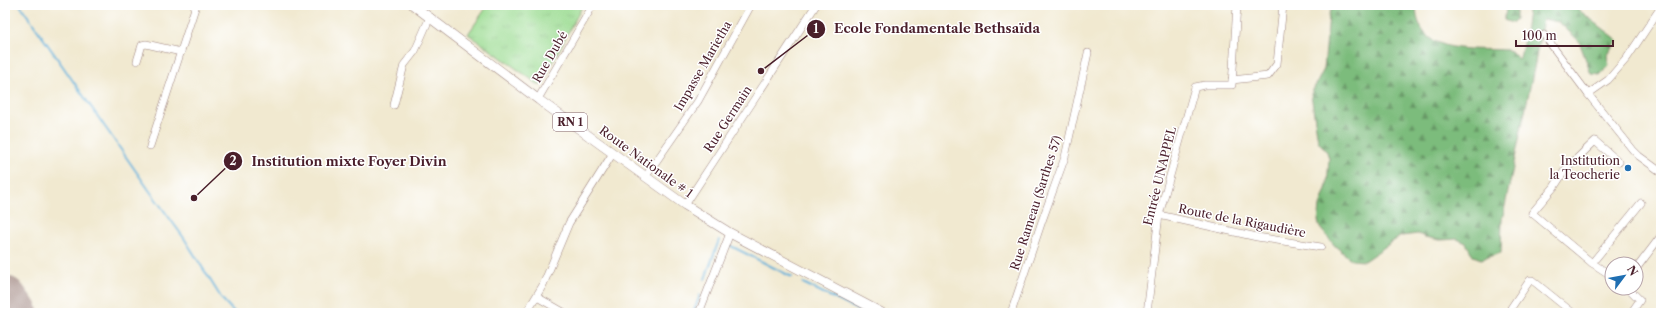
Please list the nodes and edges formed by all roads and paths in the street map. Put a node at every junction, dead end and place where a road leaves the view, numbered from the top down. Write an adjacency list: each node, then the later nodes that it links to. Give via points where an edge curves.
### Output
1 (196, 5): 11 (street)
2 (413, 5): 9 (main road, Route Nationale # 1 / RN 1)
3 (593, 5): 16 (street, Rue Dubé)
4 (751, 5): 22 (street, Impasse Marietha, via 698,100)
5 (816, 5): 24 (street, Rue Germain)
6 (1237, 5): 14 (street)
7 (1283, 5): 14 (street, Entrée UNAPPEL, via 1277,64 1268,76)
8 (1661, 7): 15 (street, via 1627,58 1608,80)
9 (430, 17): 16 (main road, Route Nationale # 1 / RN 1); 17 (street, via 415,51 404,66)
10 (1544, 35): 15 (street)
11 (181, 52): 13 (street, via 146,44 142,45); 18 (street)
12 (1088, 53): 39 (street, Rue Rameau (Sarthes 57), via 1065,157)
13 (137, 60)
14 (1232, 82): 25 (street, Entrée UNAPPEL, via 1195,87)
15 (1588, 94): 21 (street, via 1639,156)
16 (538, 99): 19 (main road, Route Nationale # 1 / RN 1)
17 (394, 105)
18 (150, 146)
19 (613, 154): 22 (main road, Route Nationale # 1 / RN 1); 33 (street, via 569,223)
20 (1619, 162): 30 (street, via 1595,141 1565,170 1554,187 1532,211)
21 (1661, 172)
22 (646, 176): 24 (main road, Route Nationale # 1 / RN 1)
23 (1641, 203): 30 (street)
24 (685, 205): 26 (main road, Route Nationale # 1 / RN 1)
25 (1159, 215): 28 (street, Route de la Rigaudière, via 1257,237); 40 (street, Entrée UNAPPEL)
26 (730, 233): 37 (street); 38 (main road, Route Nationale # 1 / RN 1)
27 (1661, 236): 29 (street)
28 (1321, 247)
29 (1644, 258)
30 (1592, 263): 31 (street)
31 (1604, 271)
32 (1636, 296): 42 (street, via 1640,300)
33 (537, 297): 35 (street); 36 (street)
34 (1511, 308): 41 (street, via 1530,280 1533,280)
35 (526, 313)
36 (565, 313)
37 (699, 313)
38 (882, 313)
39 (1011, 313)
40 (1147, 313)
41 (1573, 313)
42 (1631, 313)

